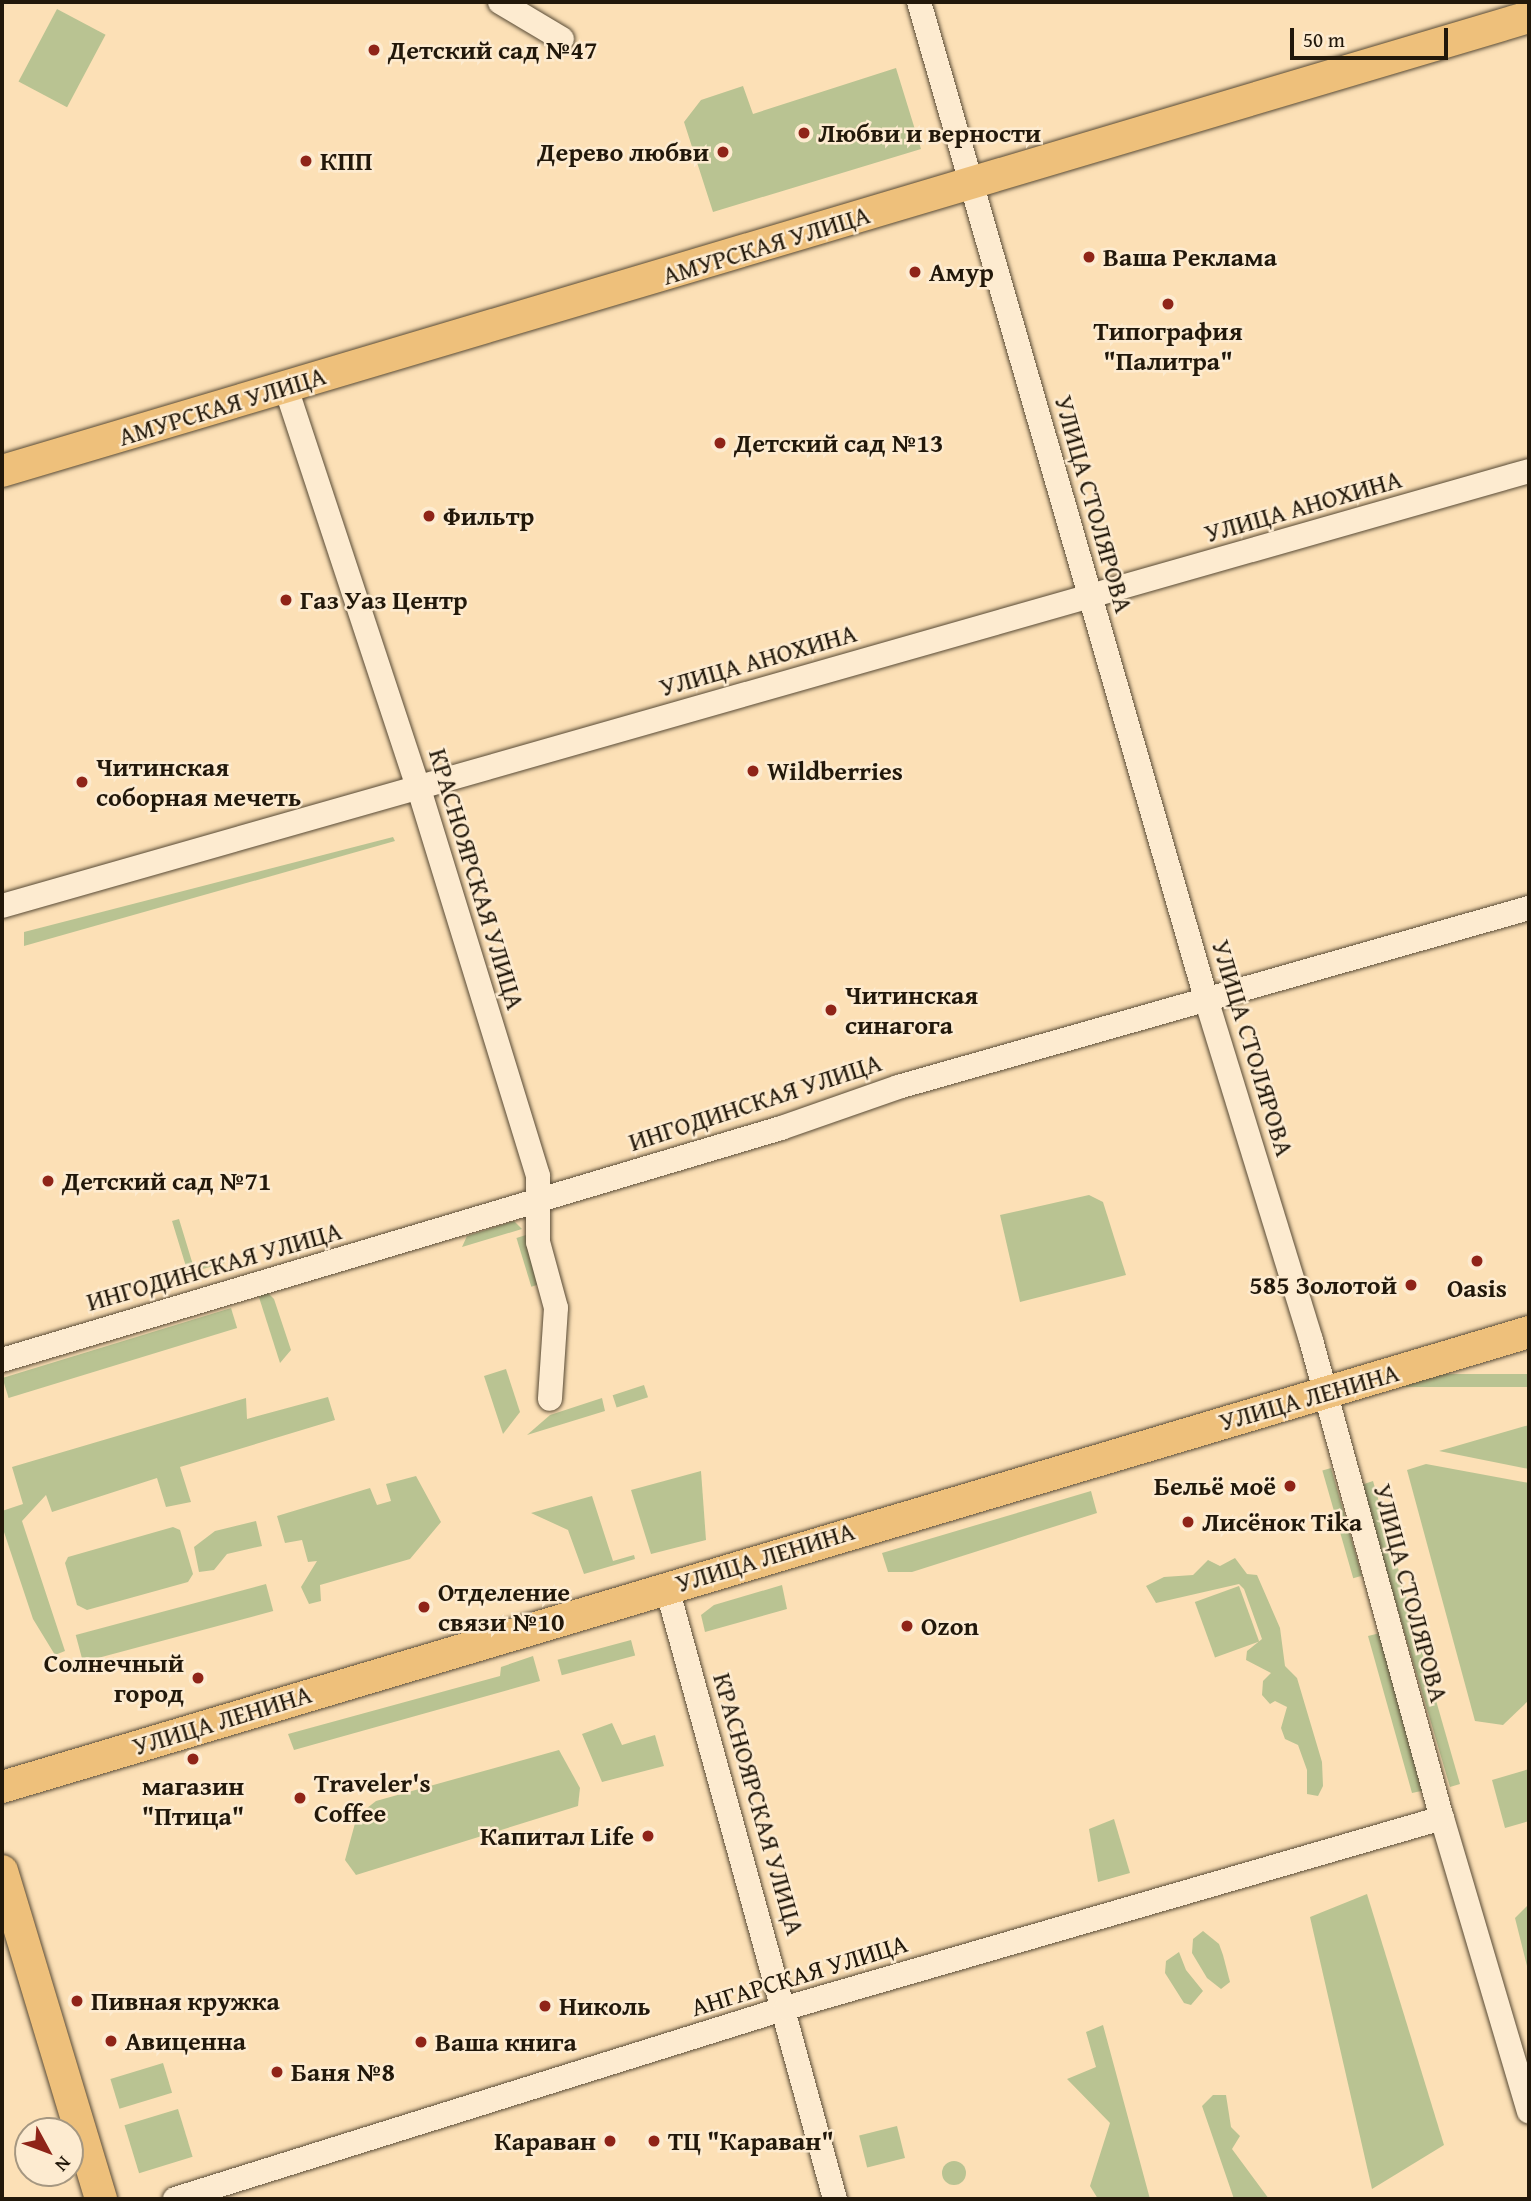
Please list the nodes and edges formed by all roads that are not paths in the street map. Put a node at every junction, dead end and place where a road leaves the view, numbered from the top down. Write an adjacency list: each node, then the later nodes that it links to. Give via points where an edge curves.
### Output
1 (500, 2): 4 (street)
2 (919, 2): 5 (street, УЛИЦА СТОЛЯРОВА)
3 (1529, 17): 5 (main road, АМУРСКАЯ УЛИЦА)
4 (562, 39)
5 (972, 183): 6 (main road, АМУРСКАЯ УЛИЦА); 9 (street, УЛИЦА СТОЛЯРОВА)
6 (285, 385): 7 (main road, АМУРСКАЯ УЛИЦА); 10 (street, КРАСНОЯРСКАЯ УЛИЦА)
7 (2, 471)
8 (1529, 471): 9 (street, УЛИЦА АНОХИНА)
9 (1090, 599): 10 (street, УЛИЦА АНОХИНА); 13 (street, УЛИЦА СТОЛЯРОВА)
10 (419, 789): 11 (street, УЛИЦА АНОХИНА); 14 (street, КРАСНОЯРСКАЯ УЛИЦА, via 538,1176)
11 (2, 906)
12 (1529, 908): 13 (street, ИНГОДИНСКАЯ УЛИЦА)
13 (1207, 1002): 14 (street, ИНГОДИНСКАЯ УЛИЦА, via 898,1087 782,1128); 17 (street, УЛИЦА СТОЛЯРОВА)
14 (538, 1201): 16 (street, ИНГОДИНСКАЯ УЛИЦА); 18 (street, КРАСНОЯРСКАЯ УЛИЦА, via 538,1242 556,1308)
15 (1529, 1332): 17 (main road, УЛИЦА ЛЕНИНА)
16 (2, 1360)
17 (1325, 1392): 19 (main road, УЛИЦА ЛЕНИНА); 21 (street, УЛИЦА СТОЛЯРОВА)
18 (550, 1399)
19 (667, 1588): 20 (main road, УЛИЦА ЛЕНИНА); 23 (street, КРАСНОЯРСКАЯ УЛИЦА)
20 (2, 1787)
21 (1442, 1818): 23 (street, АНГАРСКАЯ УЛИЦА); 24 (street, УЛИЦА СТОЛЯРОВА)
22 (2, 1871): 25 (main road)
23 (786, 2008): 26 (street, АНГАРСКАЯ УЛИЦА); 27 (street, КРАСНОЯРСКАЯ УЛИЦА)
24 (1529, 2112)
25 (101, 2199)
26 (175, 2199)
27 (835, 2199)

